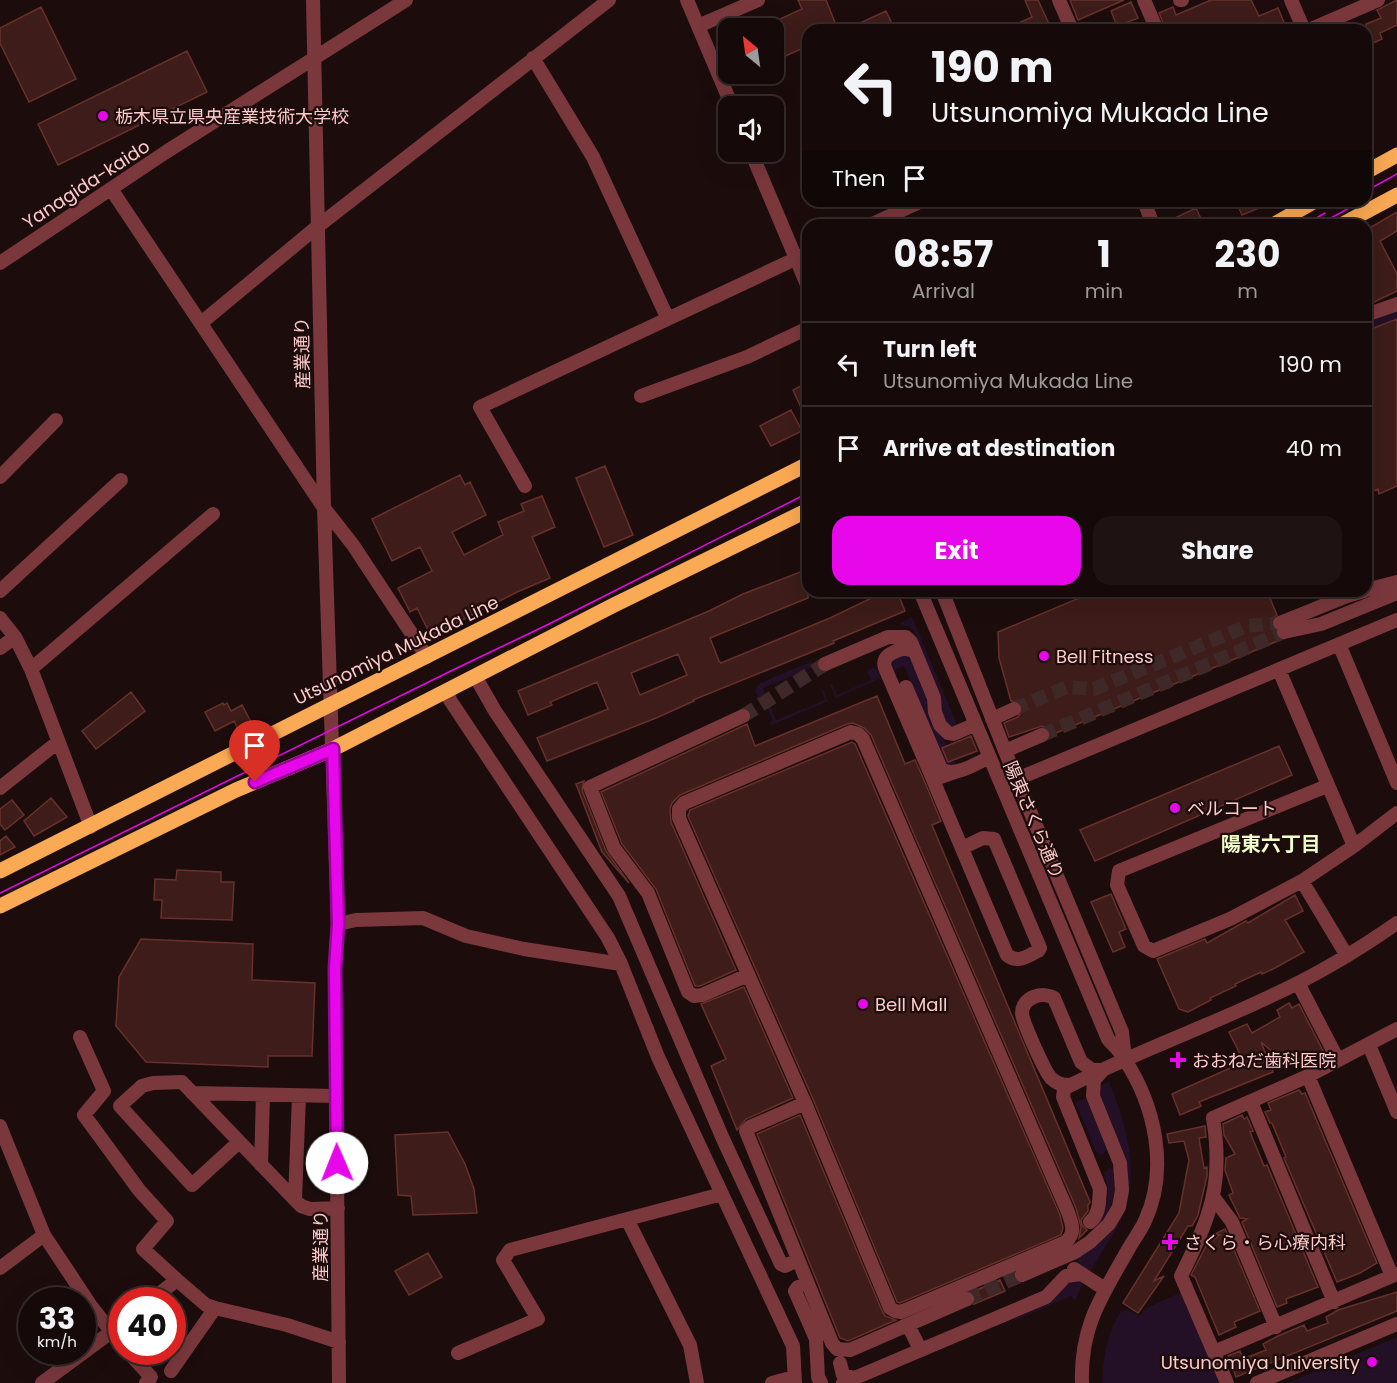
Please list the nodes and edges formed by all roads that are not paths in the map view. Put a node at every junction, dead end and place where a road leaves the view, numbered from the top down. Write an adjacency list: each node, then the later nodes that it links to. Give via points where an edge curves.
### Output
1 (313, 0): 15 (street, 産業通り)
2 (405, 0): 15 (street, Yanagida-kaido)
3 (609, 0): 16 (street)
4 (687, 0): 14 (street)
5 (758, 0): 14 (street)
6 (1059, 0): 10 (street)
7 (1144, 0): 11 (street)
8 (1292, 0): 12 (street)
9 (1378, 0): 13 (street)
10 (1069, 24)
11 (1154, 24)
12 (1303, 24)
13 (1320, 24)
14 (698, 26): 17 (street)
15 (314, 58): 21 (street, Yanagida-kaido); 28 (street, 産業通り)
16 (533, 58): 28 (street); 34 (street, via 593,157)
17 (728, 96)
18 (1397, 155): 20 (main road)
19 (756, 162): 29 (street)
20 (1372, 169)
21 (111, 189): 31 (street, Yanagida-kaido); 35 (street)
22 (1397, 195): 27 (main road)
23 (909, 207): 25 (street)
24 (1304, 207): 26 (main road)
25 (883, 219)
26 (1284, 219)
27 (1352, 219)
28 (317, 227): 35 (street); 43 (street, 産業通り)
29 (802, 254)
30 (802, 256): 34 (street)
31 (0, 263)
32 (1397, 303): 33 (street)
33 (1372, 313)
34 (667, 317): 42 (street, via 480,406)
35 (201, 323): 43 (street)
36 (802, 330): 37 (street, via 747,357)
37 (641, 396)
38 (56, 420): 40 (street)
39 (802, 467): 59 (main road, Utsunomiya Mukada Line)
40 (0, 477)
41 (121, 480): 48 (street)
42 (525, 486)
43 (324, 508): 59 (street); 66 (street, 産業通り)
44 (802, 513): 63 (main road)
45 (213, 514): 61 (street)
46 (1397, 582): 47 (street)
47 (1372, 589)
48 (0, 591)
49 (1397, 593): 52 (street, via 1321,624 1282,628)
50 (922, 597): 70 (street, 陽東さくら通り)
51 (944, 597): 69 (street, 陽東さくら通り)
52 (1345, 597)
53 (0, 618): 55 (street)
54 (1397, 620): 56 (street)
55 (15, 637): 57 (street); 61 (street)
56 (1339, 644): 62 (street); 79 (street)
57 (0, 648)
58 (914, 651): 60 (street, via 906,636 898,635); 70 (street, via 940,725 953,734); 78 (street, via 903,648 885,657 883,663)
59 (428, 657): 66 (main road, Utsunomiya Mukada Line)
60 (825, 664)
61 (31, 669): 72 (street)
62 (1279, 670): 77 (street); 80 (street)
63 (475, 676): 65 (main road); 122 (street, via 619,896 781,1264)
64 (906, 687): 76 (street, via 941,769)
65 (447, 691): 73 (main road); 92 (street, via 608,938)
66 (331, 704): 73 (street, 産業通り); 83 (main road, Utsunomiya Mukada Line)
67 (1014, 709): 69 (street)
68 (743, 716): 93 (street, via 590,787 614,848 648,893 688,992 702,995)
69 (993, 719): 74 (street, 陽東さくら通り)
70 (974, 725): 75 (street, 陽東さくら通り)
71 (1041, 735): 74 (street)
72 (58, 741): 81 (street); 83 (street)
73 (333, 749): 88 (main road, via 236,790); 90 (street, 産業通り)
74 (1005, 751): 77 (street, 陽東さくら通り)
75 (988, 758): 76 (street); 98 (street, 陽東さくら通り, via 1108,1039)
76 (961, 770): 78 (street)
77 (1017, 779): 98 (street, 陽東さくら通り, via 1122,1032)
78 (935, 781): 85 (street)
79 (1397, 783)
80 (1327, 786): 84 (street); 87 (street, via 1119,871 1117,885 1144,946 1153,951 1230,919)
81 (0, 788)
82 (1397, 813): 84 (street)
83 (90, 827): 86 (main road, Utsunomiya Mukada Line)
84 (1354, 846): 87 (street)
85 (962, 848): 85 (street, via 1007,955 1018,960 1038,951 994,839 983,838)
86 (0, 871)
87 (1302, 881): 91 (street)
88 (0, 906)
89 (1397, 923): 91 (street)
90 (338, 924): 92 (street, via 423,918 478,939); 106 (street, 産業通り)
91 (1347, 956): 94 (street)
92 (621, 964): 114 (street, via 658,1057)
93 (748, 975): 108 (street); 108 (street, via 679,809 684,803 841,736 858,734 1068,1212 1072,1236 1066,1242 901,1312 895,1311 890,1308)
94 (1298, 982): 98 (street); 99 (street)
95 (1397, 1029): 97 (street)
96 (80, 1037): 127 (street, via 104,1091 84,1115 167,1221 143,1249)
97 (1369, 1045): 99 (street); 109 (street)
98 (1125, 1059): 100 (street); 130 (street, 陽東さくら通り, via 1150,1116 1158,1167 1146,1220)
99 (1338, 1060): 101 (street)
100 (1103, 1070): 102 (street); 102 (street, via 1092,1070 1082,1062 1054,998 1035,996 1025,1003 1022,1012 1034,1045 1049,1077); 121 (street, via 1094,1080 1092,1096 1120,1163 1119,1207 1101,1233)
101 (1308, 1076): 107 (street); 126 (street)
102 (1072, 1084): 119 (street, via 1064,1089 1063,1097 1100,1189 1099,1204)
103 (192, 1094): 104 (street); 111 (street); 111 (street, via 182,1082 153,1083 142,1086 120,1106 192,1185)
104 (263, 1095): 105 (street); 113 (street)
105 (299, 1096): 106 (street); 116 (street)
106 (336, 1096): 117 (street, 産業通り)
107 (1251, 1102): 115 (street, via 1213,1118 1218,1149); 132 (street)
108 (804, 1103): 136 (street, via 746,1131 832,1343 837,1349 850,1350)
109 (1397, 1112)
110 (0, 1126): 112 (street)
111 (239, 1142): 113 (street)
112 (5, 1156): 120 (street)
113 (261, 1165): 116 (street)
114 (722, 1194): 118 (street); 146 (street, via 793,1346)
115 (1214, 1198): 137 (street, via 1232,1222); 141 (street, via 1203,1233 1182,1276)
116 (295, 1200): 117 (street, via 310,1209)
117 (338, 1208): 139 (street, 産業通り)
118 (627, 1219): 142 (street, via 510,1250 503,1260 538,1319); 151 (street, via 690,1345)
119 (1090, 1222)
120 (44, 1235): 123 (street); 134 (street)
121 (1055, 1261): 124 (street); 125 (street)
122 (792, 1263)
123 (0, 1268)
124 (1081, 1274): 130 (street); 140 (street, via 1066,1276 1046,1297)
125 (1022, 1275)
126 (1395, 1275): 132 (street)
127 (177, 1280): 128 (street); 133 (street)
128 (168, 1287)
129 (798, 1287): 153 (street, via 795,1291 816,1339)
130 (1105, 1289): 154 (street, 陽東さくら通り, via 1085,1334)
131 (967, 1299): 136 (street)
132 (1334, 1302): 137 (street)
133 (214, 1308): 139 (street); 145 (street)
134 (108, 1318)
135 (1397, 1324): 156 (street)
136 (904, 1326): 140 (street, via 909,1327)
137 (1276, 1327): 141 (street)
138 (108, 1334): 148 (street)
139 (339, 1342): 150 (street, 産業通り)
140 (923, 1349): 147 (street)
141 (1214, 1352): 155 (street)
142 (458, 1353)
143 (840, 1363): 147 (street)
144 (140, 1365): 149 (street, via 151,1377)
145 (171, 1371)
146 (795, 1380): 152 (street)
147 (848, 1381)
148 (42, 1383)
149 (146, 1383)
150 (339, 1383)
151 (697, 1383)
152 (772, 1383)
153 (820, 1383)
154 (1082, 1383)
155 (1227, 1383)
156 (1257, 1383)

